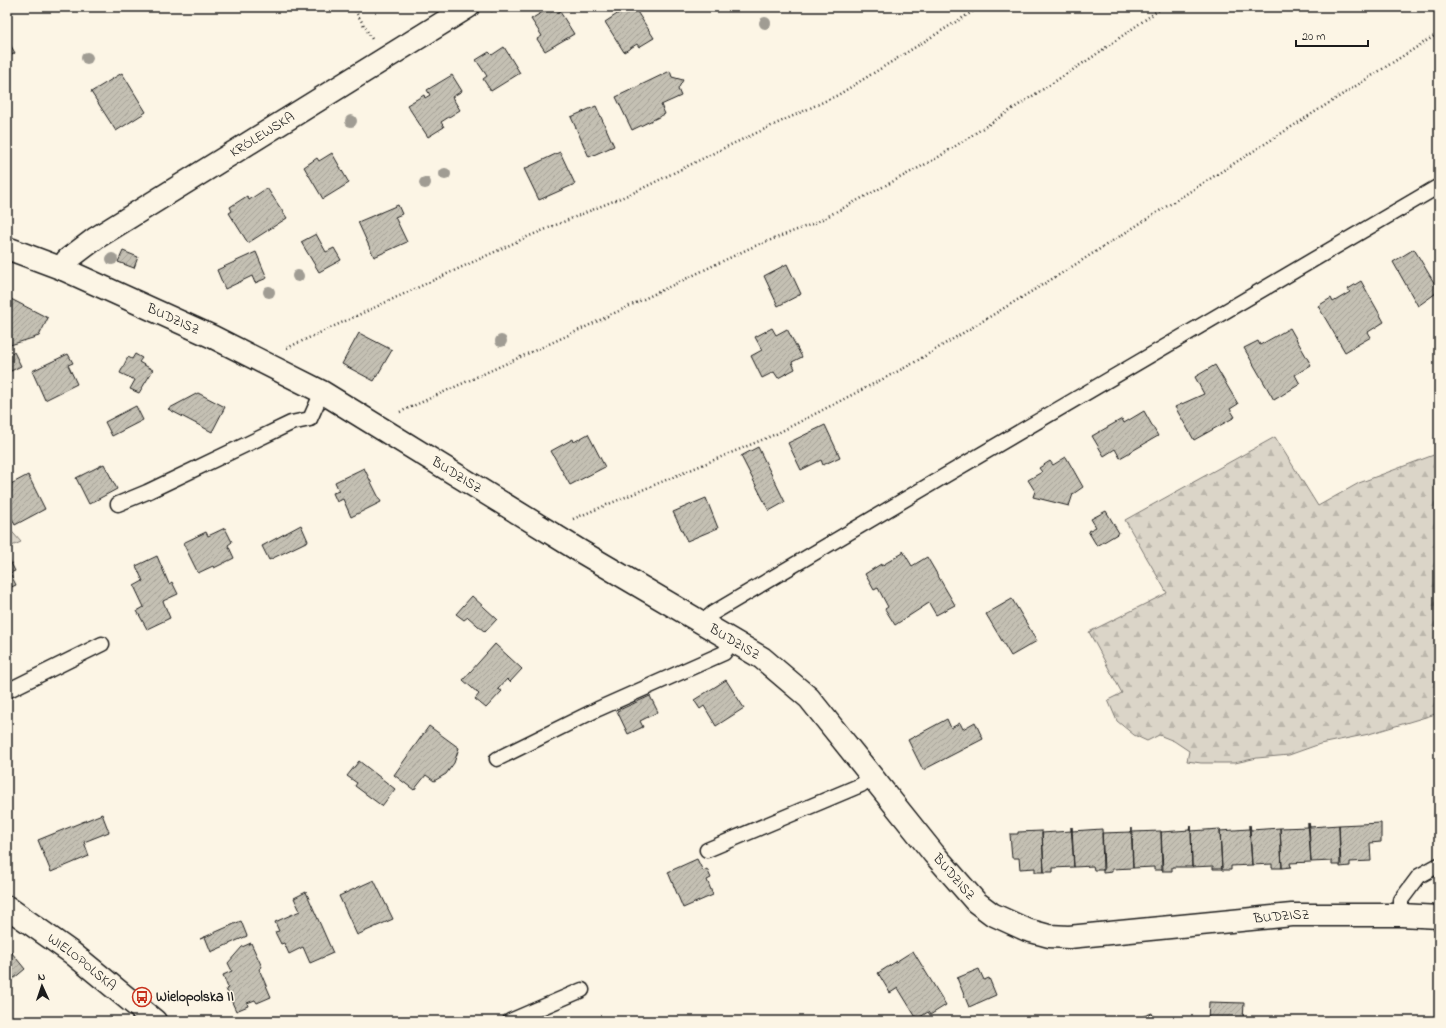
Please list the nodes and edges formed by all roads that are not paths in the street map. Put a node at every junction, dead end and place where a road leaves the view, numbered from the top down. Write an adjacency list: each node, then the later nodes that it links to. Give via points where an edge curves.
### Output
1 (468, 7): 4 (street, KRÓLEWSKA, via 96,238 67,260)
2 (1439, 186): 7 (lane, via 1081,397 972,458 713,613)
3 (7, 248): 4 (street, BUDZISZ)
4 (63, 269): 5 (street, BUDZISZ, via 213,337)
5 (322, 392): 6 (lane, via 310,419 291,423); 7 (street, BUDZISZ)
6 (118, 504)
7 (702, 623): 8 (street, BUDZISZ)
8 (732, 641): 11 (lane, via 724,653 598,709); 12 (street, BUDZISZ, via 762,658 809,698)
9 (102, 644): 10 (lane)
10 (7, 691)
11 (496, 759)
12 (872, 776): 13 (lane, via 861,785); 16 (street, BUDZISZ, via 976,902 1009,923 1049,936 1091,936 1292,915)
13 (708, 850)
14 (1439, 865): 16 (lane, via 1419,876 1401,900)
15 (7, 906): 19 (street, WIELOPOLSKA, via 72,953)
16 (1401, 915): 17 (street, BUDZISZ)
17 (1439, 917)
18 (582, 990): 20 (lane)
19 (155, 1021)
20 (510, 1021)

